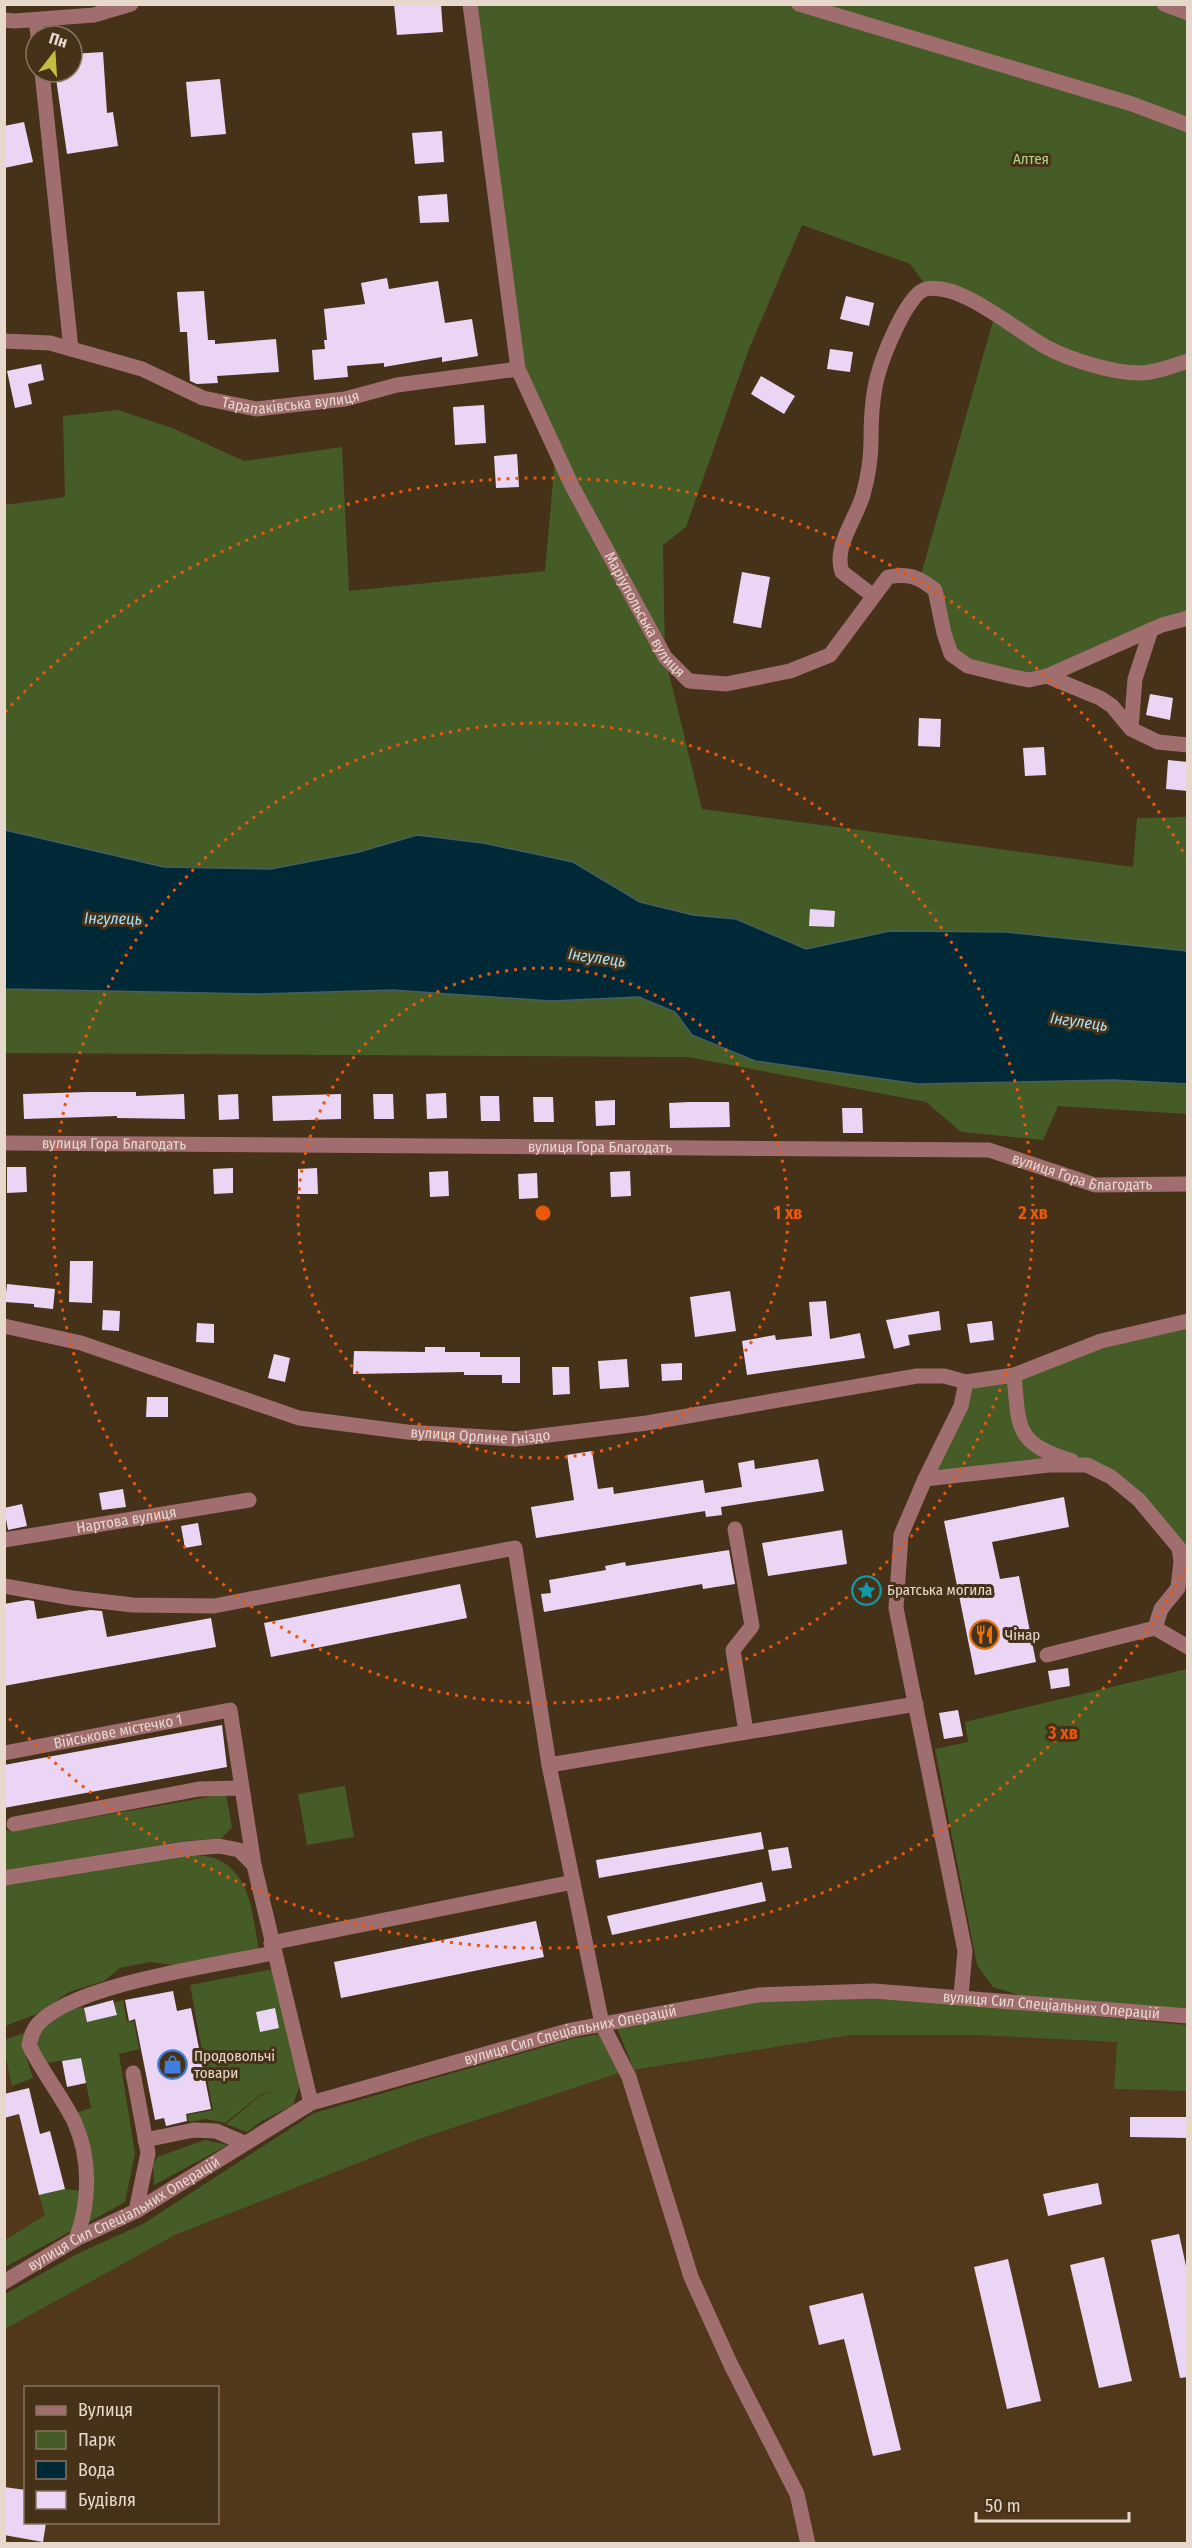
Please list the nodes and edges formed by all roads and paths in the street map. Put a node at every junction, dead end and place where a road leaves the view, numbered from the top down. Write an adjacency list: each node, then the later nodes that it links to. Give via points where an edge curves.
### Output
1 (131, 4): 7 (street, via 94,15)
2 (470, 4): 14 (street)
3 (799, 4): 10 (street, via 1132,104)
4 (1164, 4): 5 (street)
5 (1188, 13)
6 (4, 20): 7 (street)
7 (36, 20): 8 (street)
8 (36, 24)
9 (43, 84): 12 (street)
10 (1188, 125)
11 (4, 341): 12 (street, Тарапаківська вулиця, via 50,343)
12 (71, 349): 14 (street, Тарапаківська вулиця, via 142,369 202,398 256,409 345,399 397,385)
13 (1188, 361): 15 (street, via 1153,372 1121,371 1070,358 1046,347 968,299 928,288 917,292 907,306 878,375 867,476 840,552 842,572)
14 (518, 369): 15 (street, Маріупольська вулиця, via 572,486 665,657 689,681 726,684 790,670 830,655)
15 (872, 595): 18 (street, Маріупольська вулиця, via 888,577 906,574 920,578 935,590 951,654 968,666 1009,676 1029,680)
16 (1188, 618): 17 (street, Маріупольська вулиця)
17 (1151, 630): 18 (street, Маріупольська вулиця); 19 (street, via 1135,679)
18 (1047, 676): 19 (street, via 1100,698)
19 (1131, 729): 20 (street, via 1158,742)
20 (1188, 746)
21 (4, 1143): 22 (street, вулиця Гора Благодать, via 989,1150 1095,1185)
22 (1188, 1184)
23 (1188, 1321): 25 (street, вулиця Орлине Гніздо, via 1101,1341)
24 (4, 1326): 26 (street, вулиця Орлине Гніздо, via 81,1343 299,1418 407,1432 516,1439 658,1422 917,1377 944,1376)
25 (1014, 1375): 26 (street, вулиця Орлине Гніздо); 27 (street, via 1018,1419 1024,1437 1055,1456)
26 (966, 1382): 28 (street, via 961,1406)
27 (1087, 1465): 28 (street, via 1020,1467); 33 (street, via 1111,1477 1139,1500 1179,1548 1178,1587 1161,1609)
28 (925, 1479): 36 (street, via 901,1535 897,1608)
29 (249, 1500): 31 (street, Нартова вулиця)
30 (735, 1529): 37 (street, via 752,1626 733,1650)
31 (4, 1540)
32 (4, 1586): 39 (street, via 132,1605 214,1606 515,1548)
33 (1155, 1628): 34 (street); 35 (street)
34 (1188, 1647)
35 (1047, 1654)
36 (916, 1704): 37 (street); 46 (street, via 965,1951)
37 (746, 1732): 39 (street)
38 (4, 1753): 40 (street, Військове містечко 1, via 230,1710)
39 (549, 1765): 44 (street)
40 (241, 1788): 41 (street, via 199,1789); 42 (street)
41 (14, 1824)
42 (254, 1865): 43 (street, via 239,1850 219,1846); 45 (street)
43 (4, 1878)
44 (573, 1882): 45 (street); 48 (street)
45 (272, 1948): 50 (street); 54 (street, via 84,1997 47,2017 31,2033 29,2045 80,2138 87,2179 85,2207)
46 (961, 1996): 47 (street, вулиця Сил Спеціальних Операцій); 48 (street, вулиця Сил Спеціальних Операцій, via 874,1992 758,1995)
47 (1188, 2016)
48 (602, 2024): 50 (street, вулиця Сил Спеціальних Операцій); 56 (street, via 629,2077 691,2277 797,2494)
49 (133, 2073): 51 (street)
50 (310, 2103): 52 (street, вулиця Сил Спеціальних Операцій)
51 (146, 2140): 52 (street, via 194,2130 216,2131); 53 (street, via 148,2153)
52 (244, 2143): 53 (street, вулиця Сил Спеціальних Операцій)
53 (136, 2211): 54 (street, вулиця Сил Спеціальних Операцій)
54 (76, 2240): 55 (street, вулиця Сил Спеціальних Операцій)
55 (4, 2282)
56 (808, 2544)

